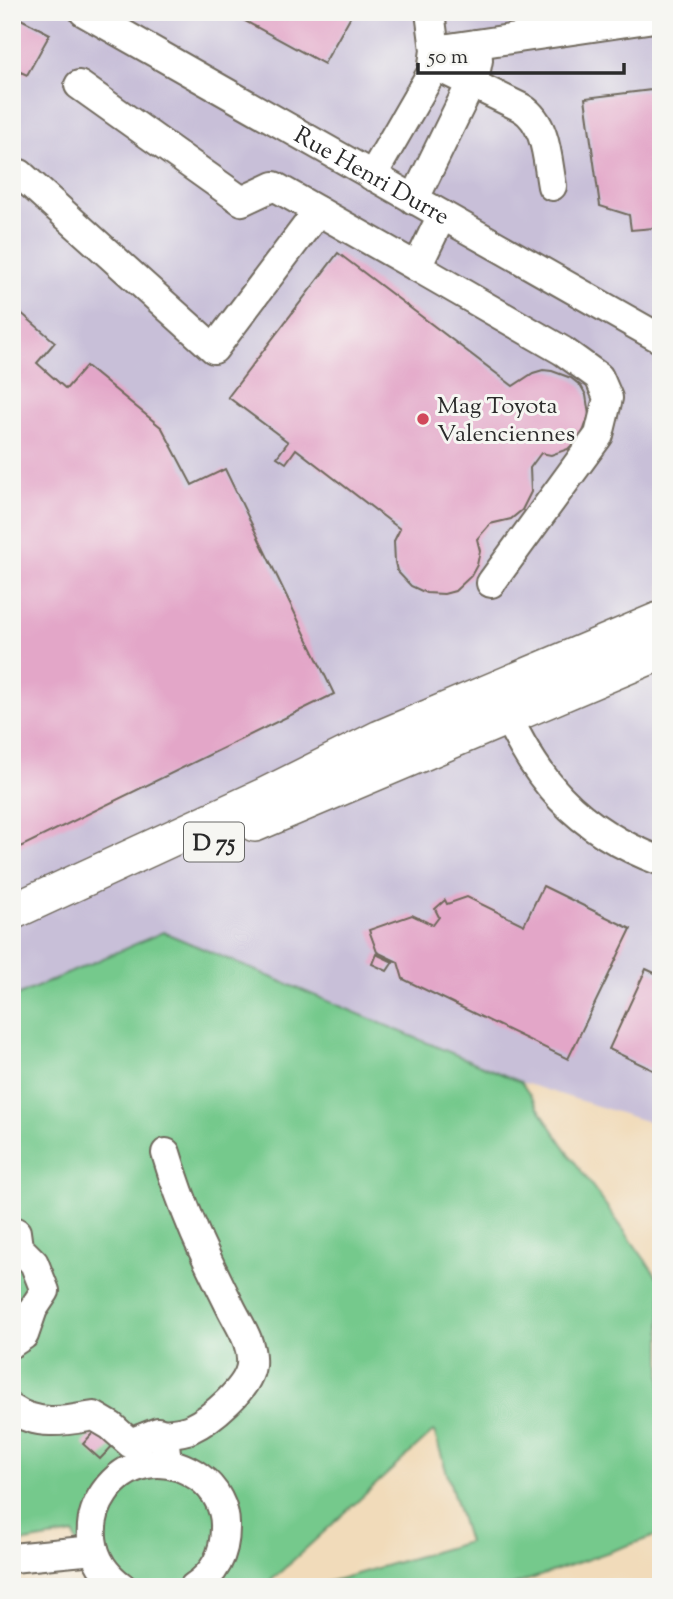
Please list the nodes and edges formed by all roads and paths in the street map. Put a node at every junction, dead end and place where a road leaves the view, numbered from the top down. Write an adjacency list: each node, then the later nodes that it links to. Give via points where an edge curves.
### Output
1 (84, 12): 9 (street, Rue Henri Durre)
2 (430, 12): 5 (street)
3 (661, 17): 4 (street)
4 (477, 44): 5 (street); 6 (street, via 477,68)
5 (435, 58): 6 (street); 9 (street)
6 (471, 83): 10 (street, via 535,118); 11 (street)
7 (79, 85): 12 (street, via 242,201 274,186)
8 (20, 174): 12 (street, via 214,349)
9 (372, 176): 11 (street, Rue Henri Durre)
10 (552, 186)
11 (414, 200): 13 (street, Rue Henri Durre)
12 (318, 211): 14 (street)
13 (442, 215): 14 (street); 15 (street, Rue Henri Durre)
14 (417, 267): 16 (street, via 562,351 599,377 608,398 599,435)
15 (661, 340)
16 (491, 583)
17 (661, 619): 19 (main road, D 75)
18 (661, 652): 19 (main road, D 75)
19 (501, 703): 20 (street, via 536,769 566,805 616,842); 21 (main road, D 75, via 372,741 267,795); 22 (main road, D 75)
20 (661, 860)
21 (12, 912)
22 (12, 932)
23 (166, 1153): 27 (street, via 196,1235 247,1335 251,1365 232,1398 190,1430)
24 (16, 1231): 25 (street, via 18,1247 34,1263 45,1291 24,1335)
25 (12, 1343)
26 (12, 1409): 27 (street, via 37,1421 94,1416 130,1443)
27 (164, 1434): 28 (street)
28 (167, 1463): 29 (street, via 145,1464 124,1472 107,1487 96,1506); 32 (street, via 188,1469 206,1482 220,1500 226,1522 225,1544 217,1564)
29 (94, 1550): 30 (street); 31 (street, via 104,1570)
30 (12, 1558)
31 (122, 1587)
32 (194, 1587)

